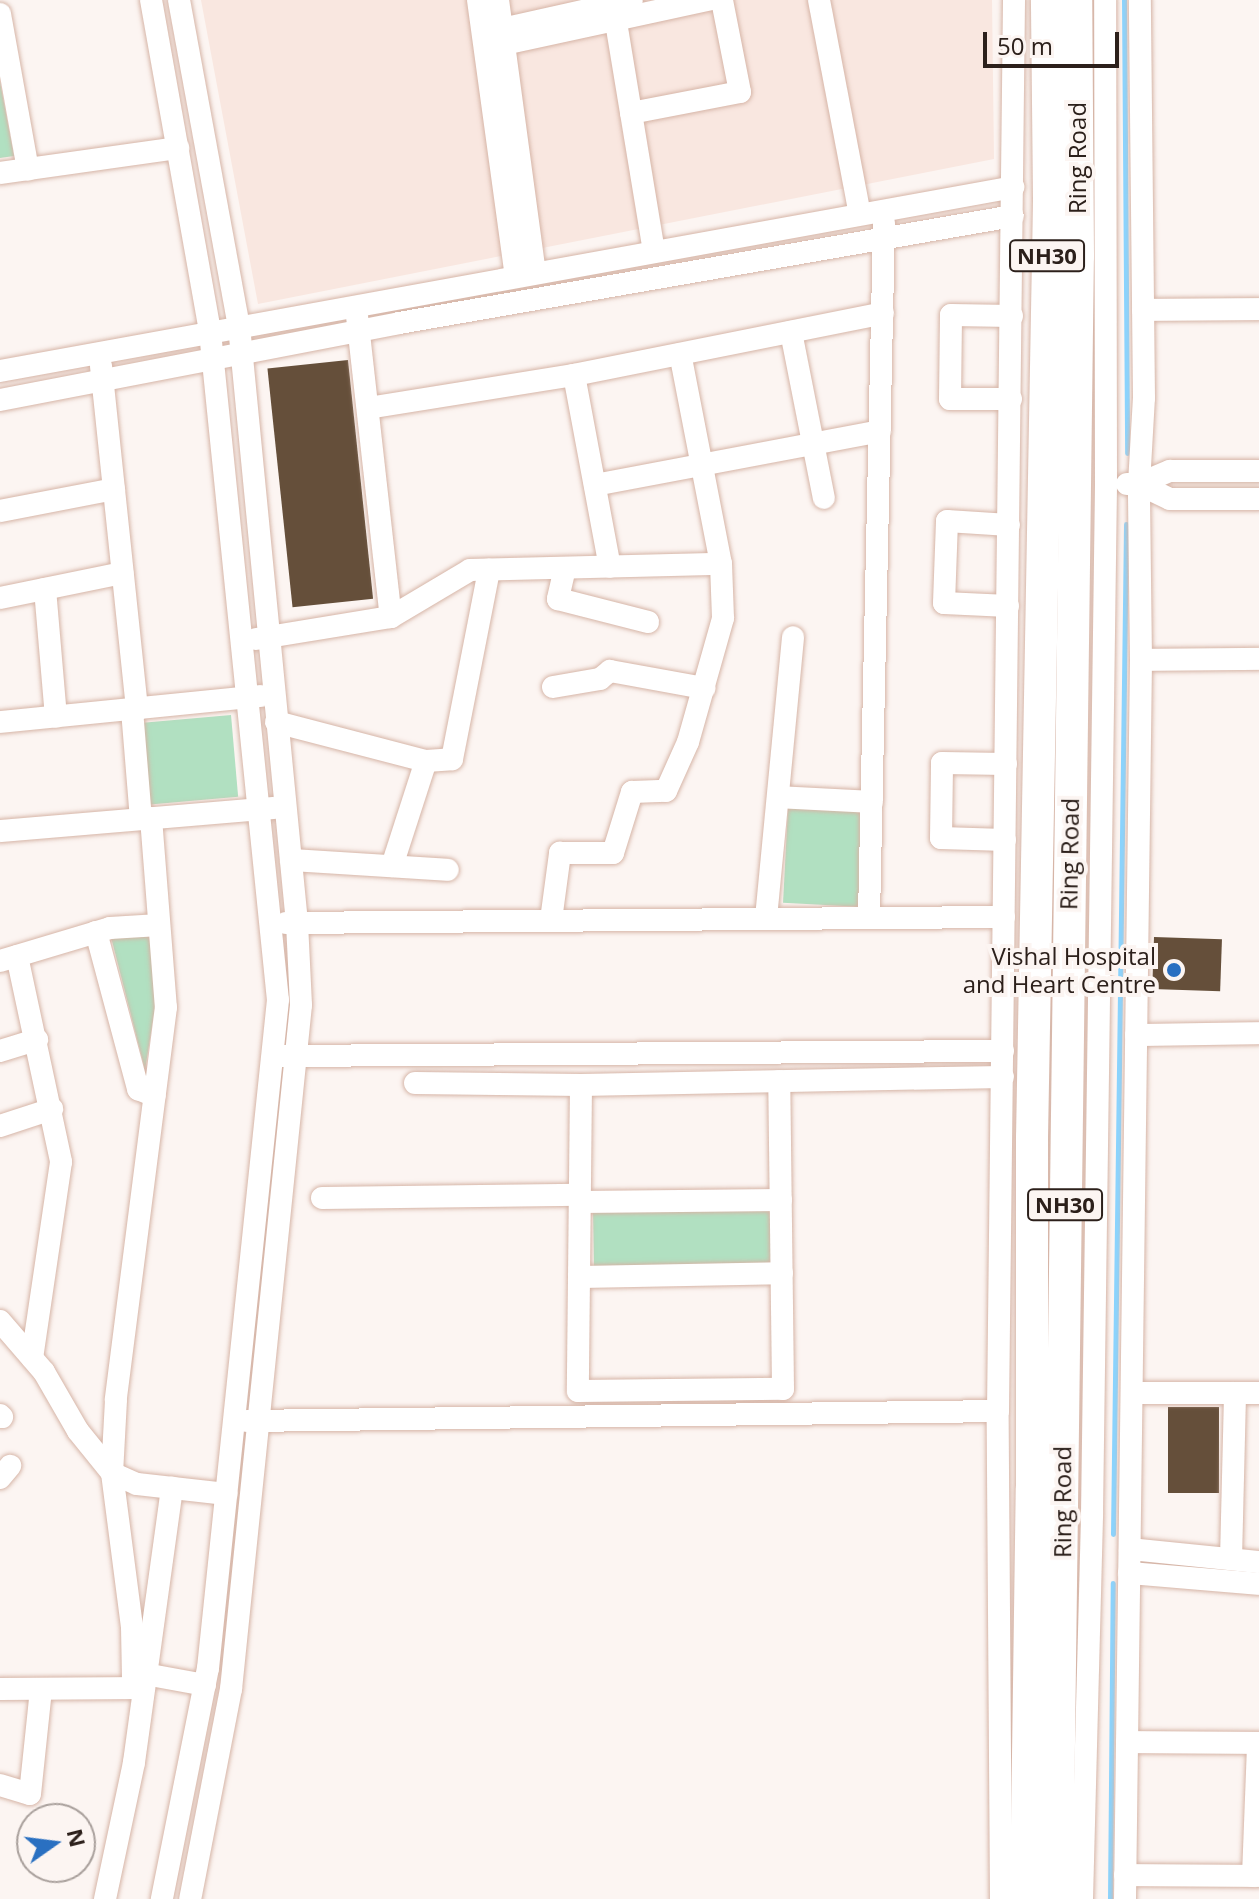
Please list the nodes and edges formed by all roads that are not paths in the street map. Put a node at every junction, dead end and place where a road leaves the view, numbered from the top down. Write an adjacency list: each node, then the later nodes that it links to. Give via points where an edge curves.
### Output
1 (151, 0): 17 (street)
2 (179, 0): 32 (street)
3 (478, 0): 15 (street)
4 (498, 0): 15 (street)
5 (708, 0): 13 (street)
6 (722, 0): 16 (street, via 740,92)
7 (819, 0): 22 (street)
8 (1014, 0): 20 (street)
9 (1047, 0): 150 (highway, Ring Road / NH30, via 1049,198 1032,1138)
10 (1076, 0): 151 (highway, Ring Road / NH30, via 1075,511)
11 (1105, 0): 50 (street)
12 (1140, 0): 29 (street)
13 (620, 8): 15 (street); 16 (street)
14 (0, 14): 18 (street)
15 (496, 38): 26 (street)
16 (631, 113): 25 (street)
17 (178, 148): 18 (street); 34 (street)
18 (28, 169): 19 (street)
19 (0, 173)
20 (1013, 187): 21 (street); 23 (street)
21 (884, 210): 22 (street); 24 (street)
22 (860, 214): 25 (street)
23 (1013, 216): 24 (street); 31 (street)
24 (884, 237): 30 (street); 33 (street)
25 (654, 251): 26 (street)
26 (526, 274): 27 (street)
27 (356, 305): 32 (street); 33 (street)
28 (1259, 309): 29 (street)
29 (1143, 310): 51 (street)
30 (883, 313): 35 (street); 46 (street)
31 (1012, 316): 43 (street); 43 (street, via 951,315 950,343 950,399)
32 (239, 326): 34 (street); 37 (street)
33 (359, 331): 37 (street); 45 (street)
34 (210, 332): 36 (street); 39 (street)
35 (791, 332): 38 (street); 47 (street)
36 (99, 353): 40 (street); 42 (street)
37 (241, 354): 39 (street); 68 (street)
38 (680, 354): 41 (street); 48 (street)
39 (213, 359): 42 (street); 70 (street)
40 (0, 371)
41 (574, 375): 45 (street); 52 (street)
42 (102, 381): 44 (street); 53 (street)
43 (1011, 399): 57 (street)
44 (0, 400)
45 (368, 408): 66 (street)
46 (880, 431): 47 (street); 84 (street)
47 (813, 443): 48 (street); 54 (street)
48 (702, 464): 52 (street); 58 (street)
49 (1259, 471): 51 (street, via 1170,471)
50 (1106, 484): 51 (street); 152 (street)
51 (1139, 484): 55 (street, via 1170,499); 72 (street)
52 (595, 485): 59 (street)
53 (114, 489): 56 (street); 62 (street)
54 (824, 498)
55 (1259, 499)
56 (0, 511)
57 (1009, 525): 65 (street); 65 (street, via 947,521 944,603)
58 (721, 564): 59 (street); 74 (street, via 723,618)
59 (610, 567): 60 (street)
60 (565, 568): 61 (street); 67 (street, via 558,599)
61 (489, 570): 66 (street, via 470,570); 81 (street, via 452,759)
62 (122, 573): 63 (street); 77 (street)
63 (45, 589): 64 (street); 78 (street)
64 (0, 598)
65 (1008, 606): 82 (street)
66 (391, 617): 68 (street)
67 (648, 622)
68 (268, 637): 70 (street); 75 (street)
69 (793, 637): 83 (street)
70 (243, 641): 76 (street)
71 (1259, 659): 72 (street)
72 (1141, 660): 103 (street)
73 (553, 687): 74 (street, via 600,679 610,671)
74 (704, 688): 96 (street, via 666,791 632,792 613,853 560,853)
75 (274, 695): 76 (street); 80 (street)
76 (249, 698): 77 (street); 86 (street)
77 (135, 710): 78 (street); 87 (street)
78 (56, 717): 79 (street)
79 (0, 722)
80 (276, 722): 81 (street); 85 (street)
81 (426, 761): 91 (street)
82 (1006, 764): 89 (street); 89 (street, via 942,763 941,808 941,838)
83 (778, 797): 84 (street); 95 (street)
84 (872, 802): 93 (street)
85 (285, 807): 86 (street); 90 (street)
86 (260, 809): 87 (street); 97 (street)
87 (146, 819): 88 (street); 99 (street)
88 (0, 831)
89 (1005, 840): 94 (street)
90 (291, 860): 91 (street); 98 (street)
91 (392, 866): 92 (street)
92 (448, 870)
93 (869, 917): 94 (street); 95 (street)
94 (1004, 917): 106 (street)
95 (766, 918): 96 (street)
96 (551, 920): 98 (street)
97 (273, 923): 98 (street); 108 (street, via 278,1000)
98 (297, 923): 107 (street, via 301,1005)
99 (159, 925): 100 (street); 113 (street, via 166,1007)
100 (96, 932): 101 (street); 113 (street, via 138,1089)
101 (8, 958): 104 (street)
102 (1259, 1033): 103 (street)
103 (1136, 1035): 123 (street)
104 (37, 1040): 105 (street); 114 (street)
105 (0, 1051)
106 (1003, 1051): 107 (street); 109 (street)
107 (295, 1056): 108 (street); 128 (street)
108 (272, 1057): 127 (street)
109 (1003, 1077): 110 (street); 126 (street)
110 (779, 1081): 112 (street); 118 (street)
111 (415, 1083): 112 (street)
112 (581, 1085): 117 (street)
113 (155, 1096): 129 (street, via 116,1400)
114 (52, 1109): 115 (street); 122 (street, via 61,1162)
115 (0, 1126)
116 (322, 1198): 117 (street)
117 (580, 1199): 118 (street); 120 (street)
118 (781, 1200): 119 (street)
119 (782, 1273): 120 (street); 120 (street, via 783,1389 578,1391)
120 (579, 1277)
121 (0, 1321): 122 (street)
122 (32, 1358): 129 (street)
123 (1132, 1393): 124 (street); 132 (street)
124 (1235, 1393): 125 (street); 133 (street)
125 (1259, 1393)
126 (998, 1411): 128 (street); 149 (street)
127 (234, 1419): 128 (street); 131 (street)
128 (259, 1422): 148 (street, via 231,1689)
129 (112, 1473): 130 (street, via 137,1484); 137 (street)
130 (172, 1488): 131 (street); 137 (street)
131 (226, 1494): 138 (street)
132 (1130, 1549): 133 (street); 135 (street)
133 (1231, 1559): 134 (street)
134 (1259, 1562)
135 (1129, 1573): 136 (street); 141 (street)
136 (1259, 1584)
137 (141, 1684): 138 (street); 140 (street); 146 (street, via 134,1762)
138 (205, 1685): 147 (street)
139 (0, 1689): 140 (street)
140 (41, 1690): 143 (street, via 30,1794)
141 (1127, 1742): 142 (street); 144 (street)
142 (1258, 1743): 145 (street)
143 (0, 1785)
144 (1125, 1875): 145 (street); 153 (street)
145 (1256, 1876)
146 (105, 1899)
147 (162, 1899)
148 (190, 1899)
149 (1001, 1899)
150 (1026, 1899)
151 (1057, 1899)
152 (1082, 1899)
153 (1125, 1899)

